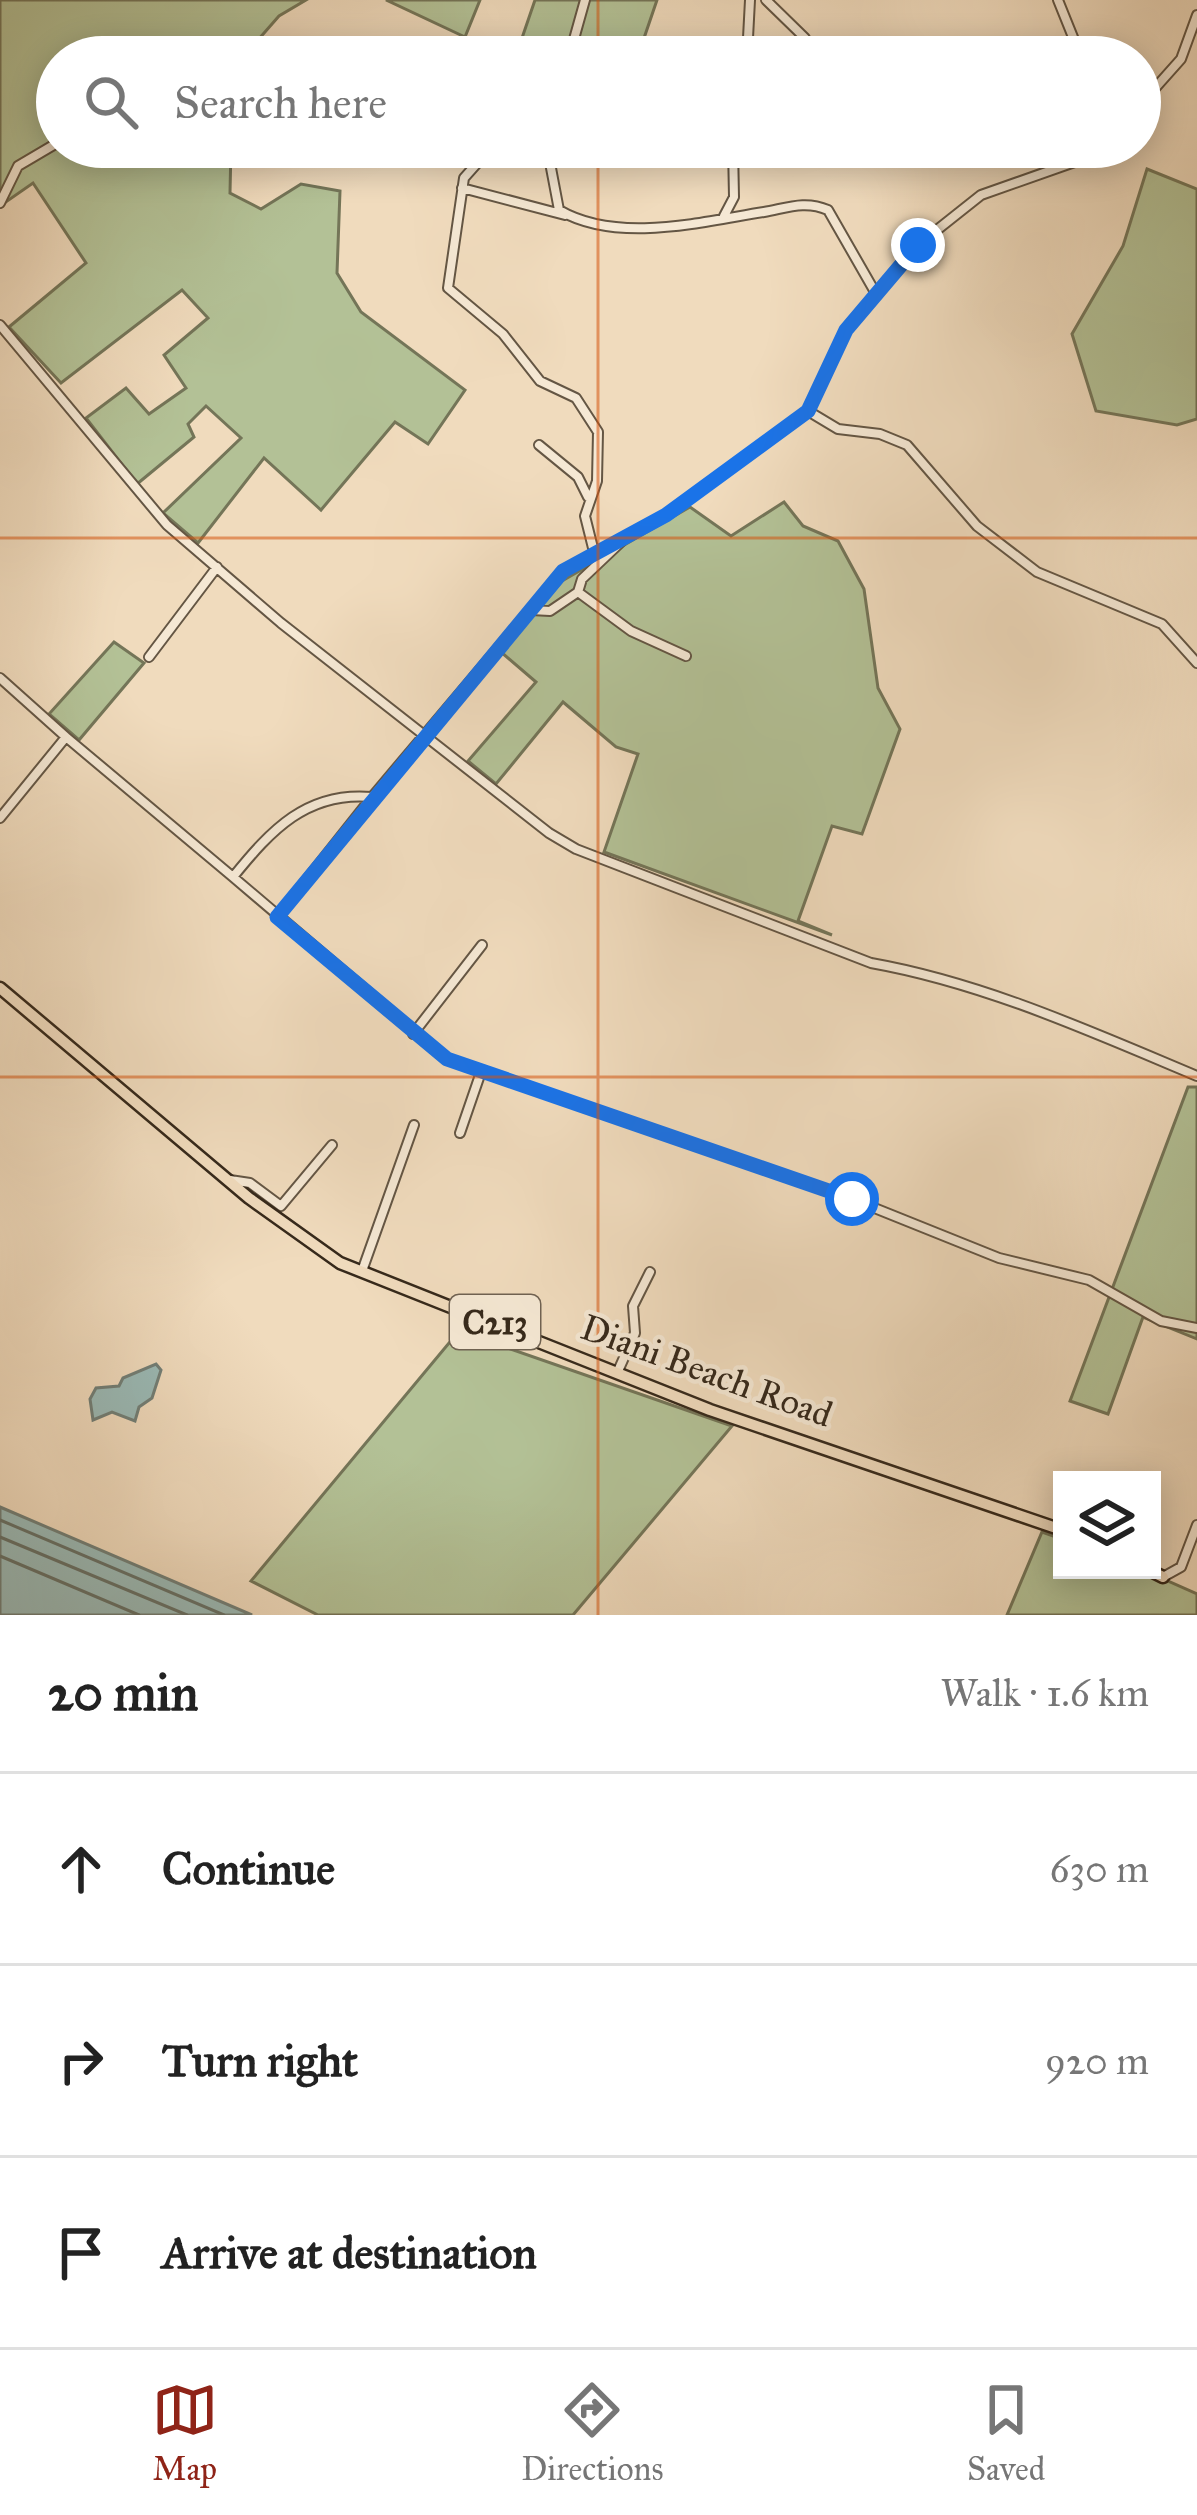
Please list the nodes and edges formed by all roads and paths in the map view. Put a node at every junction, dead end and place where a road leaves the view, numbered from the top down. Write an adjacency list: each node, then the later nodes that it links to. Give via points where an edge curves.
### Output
1 (585, 0): 6 (street)
2 (749, 0): 7 (street)
3 (766, 0): 8 (street)
4 (1058, 0): 9 (street)
5 (1197, 19): 10 (street, via 1181,59)
6 (575, 36)
7 (748, 36)
8 (804, 36)
9 (1073, 36)
10 (1161, 81)
11 (36, 155): 17 (street, via 18,166)
12 (471, 168): 16 (street)
13 (551, 168): 18 (street, via 557,206)
14 (733, 168): 19 (street, via 734,196)
15 (1047, 168): 20 (street, via 972,200)
16 (462, 188): 18 (street); 24 (street, via 448,288 503,334 540,381 576,398 600,441)
17 (0, 203)
18 (572, 216): 19 (street, via 609,226)
19 (723, 218): 20 (street, via 803,203 828,210)
20 (875, 292): 22 (street, via 846,330)
21 (0, 325): 27 (street, via 148,505)
22 (808, 411): 25 (street); 32 (street, via 838,429 907,446 977,526 1019,559 1162,624)
23 (538, 445): 24 (street, via 578,477)
24 (589, 498): 26 (street)
25 (627, 537): 26 (street); 28 (street)
26 (594, 552): 29 (street, via 563,571)
27 (217, 567): 31 (street); 34 (street)
28 (578, 592): 29 (street, via 550,610); 30 (street, via 631,631)
29 (529, 610): 34 (street)
30 (686, 656)
31 (149, 657)
32 (1197, 663)
33 (0, 678): 35 (street)
34 (425, 734): 36 (street); 44 (street, via 576,849 872,963 1055,1017)
35 (66, 737): 37 (street); 38 (street)
36 (372, 796): 38 (street, via 333,797 281,821); 39 (street)
37 (0, 818)
38 (236, 874): 39 (street)
39 (277, 917): 42 (street)
40 (482, 945): 42 (street)
41 (0, 988): 48 (main road, Diani Beach Road / C213)
42 (412, 1034): 43 (street)
43 (482, 1072): 46 (street); 51 (street, via 999,1258 1089,1280 1161,1321)
44 (1197, 1076)
45 (414, 1124): 49 (street)
46 (460, 1132)
47 (332, 1145): 48 (street, via 281,1206 250,1183)
48 (228, 1180): 49 (main road, Diani Beach Road / C213, via 306,1244)
49 (361, 1272): 52 (main road, Diani Beach Road / C213)
50 (650, 1272): 52 (street)
51 (1197, 1328)
52 (618, 1371): 54 (main road, Diani Beach Road / C213)
53 (1197, 1525): 55 (street, via 1180,1567)
54 (1053, 1527)
55 (1163, 1577)

